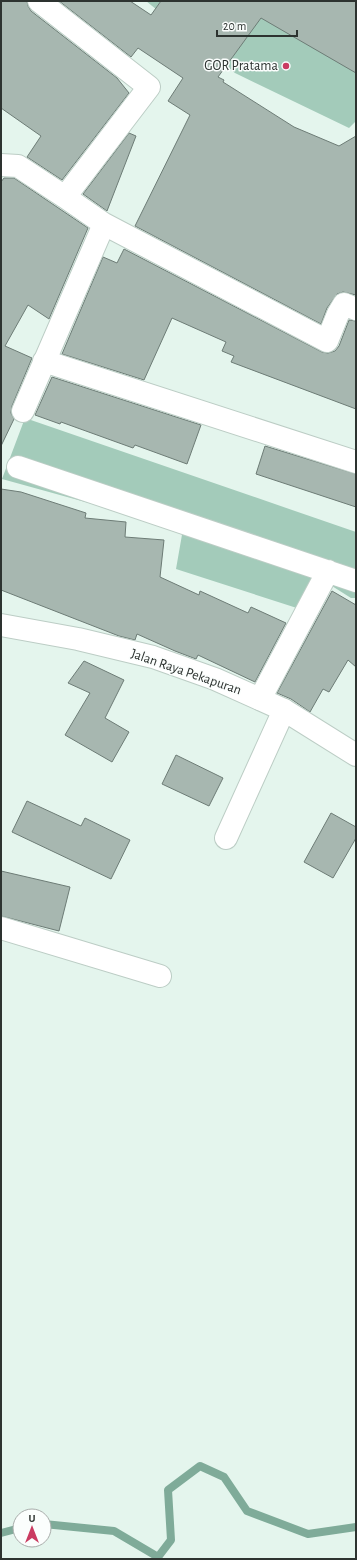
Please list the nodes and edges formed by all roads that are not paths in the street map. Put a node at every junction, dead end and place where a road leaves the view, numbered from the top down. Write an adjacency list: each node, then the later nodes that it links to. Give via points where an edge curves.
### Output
1 (39, 1): 3 (street, via 149,87)
2 (1, 165): 3 (street, via 18,166)
3 (65, 197): 4 (street)
4 (104, 224): 5 (street, via 327,341 338,314); 6 (street)
5 (350, 306)
6 (44, 361): 7 (street); 8 (street)
7 (23, 411)
8 (356, 462)
9 (18, 467): 10 (street)
10 (328, 571): 11 (street); 13 (street)
11 (356, 581)
12 (1, 625): 13 (street, Jalan Raya Pekapuran, via 78,639 153,657 215,679)
13 (260, 699): 14 (street, Jalan Raya Pekapuran)
14 (284, 710): 15 (street, Jalan Raya Pekapuran); 16 (street)
15 (356, 755)
16 (226, 838)
17 (1, 928): 18 (street)
18 (160, 976)

